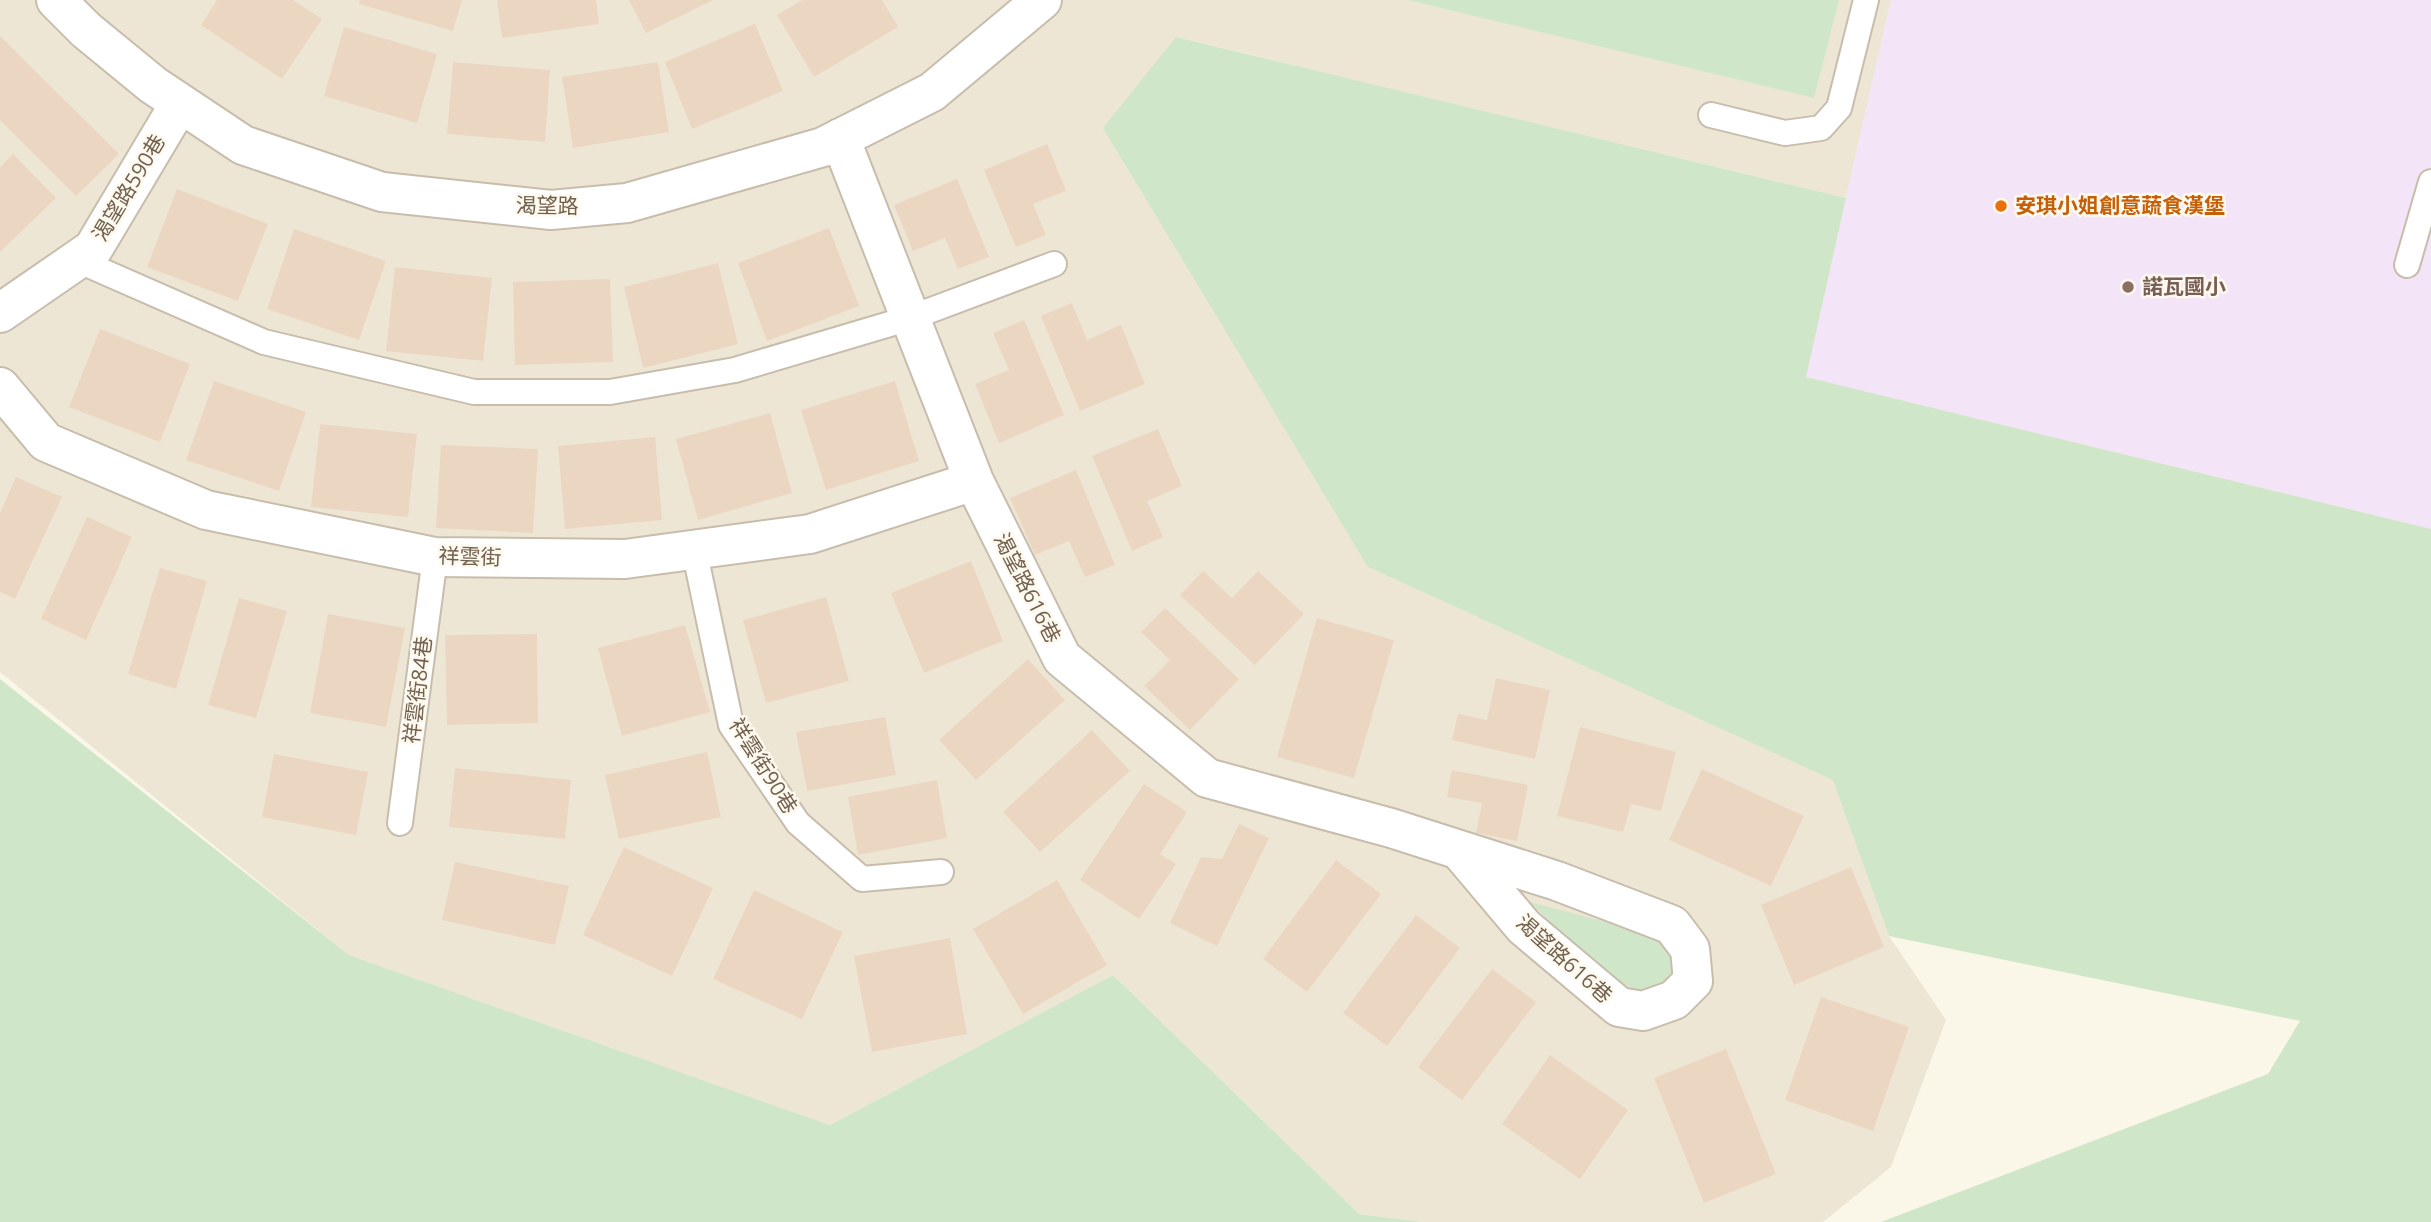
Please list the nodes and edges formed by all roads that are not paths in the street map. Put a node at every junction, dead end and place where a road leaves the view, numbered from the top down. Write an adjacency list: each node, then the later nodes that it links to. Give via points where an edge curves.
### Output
1 (56, 0): 4 (street, 渴望路, via 86,30)
2 (1042, 0): 6 (street, 渴望路, via 932,92)
3 (1866, 0): 5 (lane, via 1839,108 1821,128 1785,133)
4 (180, 103): 6 (street, 渴望路, via 243,145 382,192 551,210 627,203 823,147); 8 (street, 渴望路590巷, via 93,249)
5 (1711, 115)
6 (840, 138): 12 (street, 渴望路616巷)
7 (2431, 182): 10 (lane)
8 (77, 260): 11 (street, 渴望路590巷); 12 (lane, via 264,342 474,392 610,392 734,370)
9 (1054, 264): 12 (lane)
10 (2407, 265)
11 (0, 313)
12 (910, 318): 14 (street, 渴望路616巷)
13 (0, 387): 16 (street, 祥雲街, via 47,442 206,510)
14 (974, 481): 15 (street, 祥雲街, via 810,534); 18 (street, 渴望路616巷, via 1062,658 1207,778)
15 (694, 549): 16 (street, 祥雲街, via 625,559); 19 (lane, 祥雲街90巷, via 732,724 798,823 862,879)
16 (435, 557): 17 (lane, 祥雲街84巷)
17 (400, 822)
18 (1459, 850): 18 (street, 渴望路616巷, via 1672,925 1690,948 1693,981 1674,1000 1643,1011 1619,1007 1524,927)
19 (941, 872)

